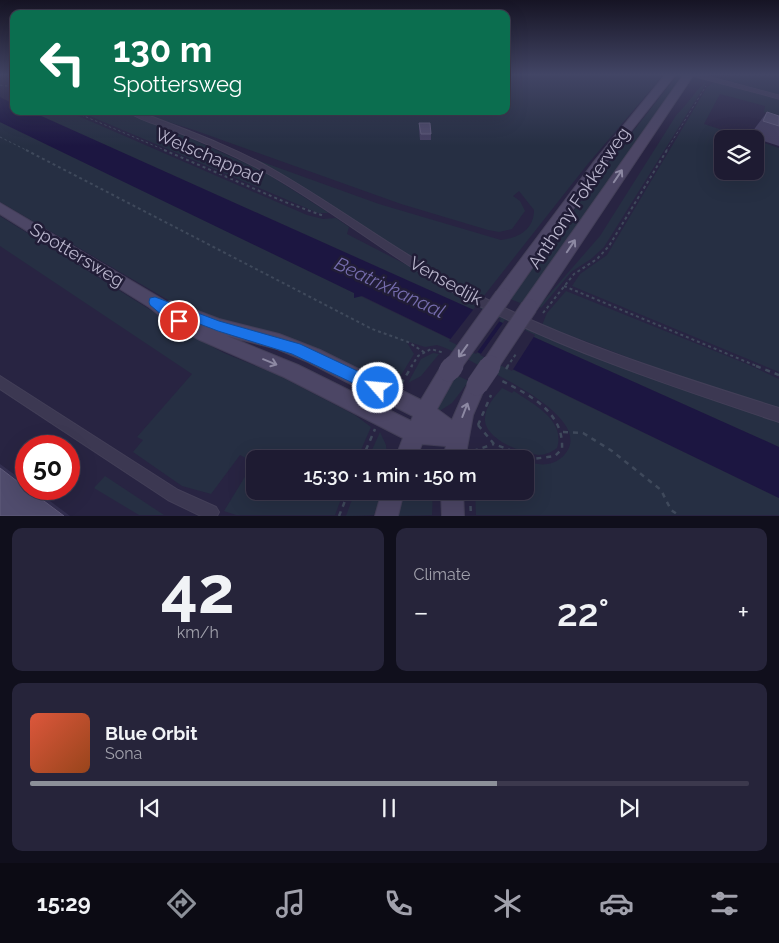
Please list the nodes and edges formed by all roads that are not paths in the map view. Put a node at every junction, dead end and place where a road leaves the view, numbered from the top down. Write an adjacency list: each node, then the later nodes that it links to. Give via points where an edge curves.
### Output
1 (652, 98): 7 (main road, Anthony Fokkerweg, one-way to 7, bridge, via 597,166 503,296 449,371)
2 (675, 98): 10 (main road, Anthony Fokkerweg, one-way to 2, bridge, via 463,414 484,389 504,344 536,310)
3 (140, 115): 8 (street, Vensedijk, via 241,156 413,265 481,302 544,331 650,372)
4 (0, 208): 5 (main road, Spottersweg)
5 (155, 302): 7 (main road, Spottersweg, via 314,356); 9 (main road, Spottersweg, one-way to 9, via 189,327 291,371)
6 (0, 382): 15 (street, via 173,494)
7 (425, 412): 9 (main road, Anthony Fokkerweg); 10 (main road, Spottersweg)
8 (779, 415)
9 (416, 434): 10 (main road, Spottersweg); 11 (main road, Anthony Fokkerweg)
10 (457, 436): 12 (main road, Anthony Fokkerweg)
11 (409, 450)
12 (461, 450)
13 (390, 500): 16 (main road)
14 (452, 500): 17 (main road)
15 (210, 514)
16 (386, 516)
17 (453, 516)

